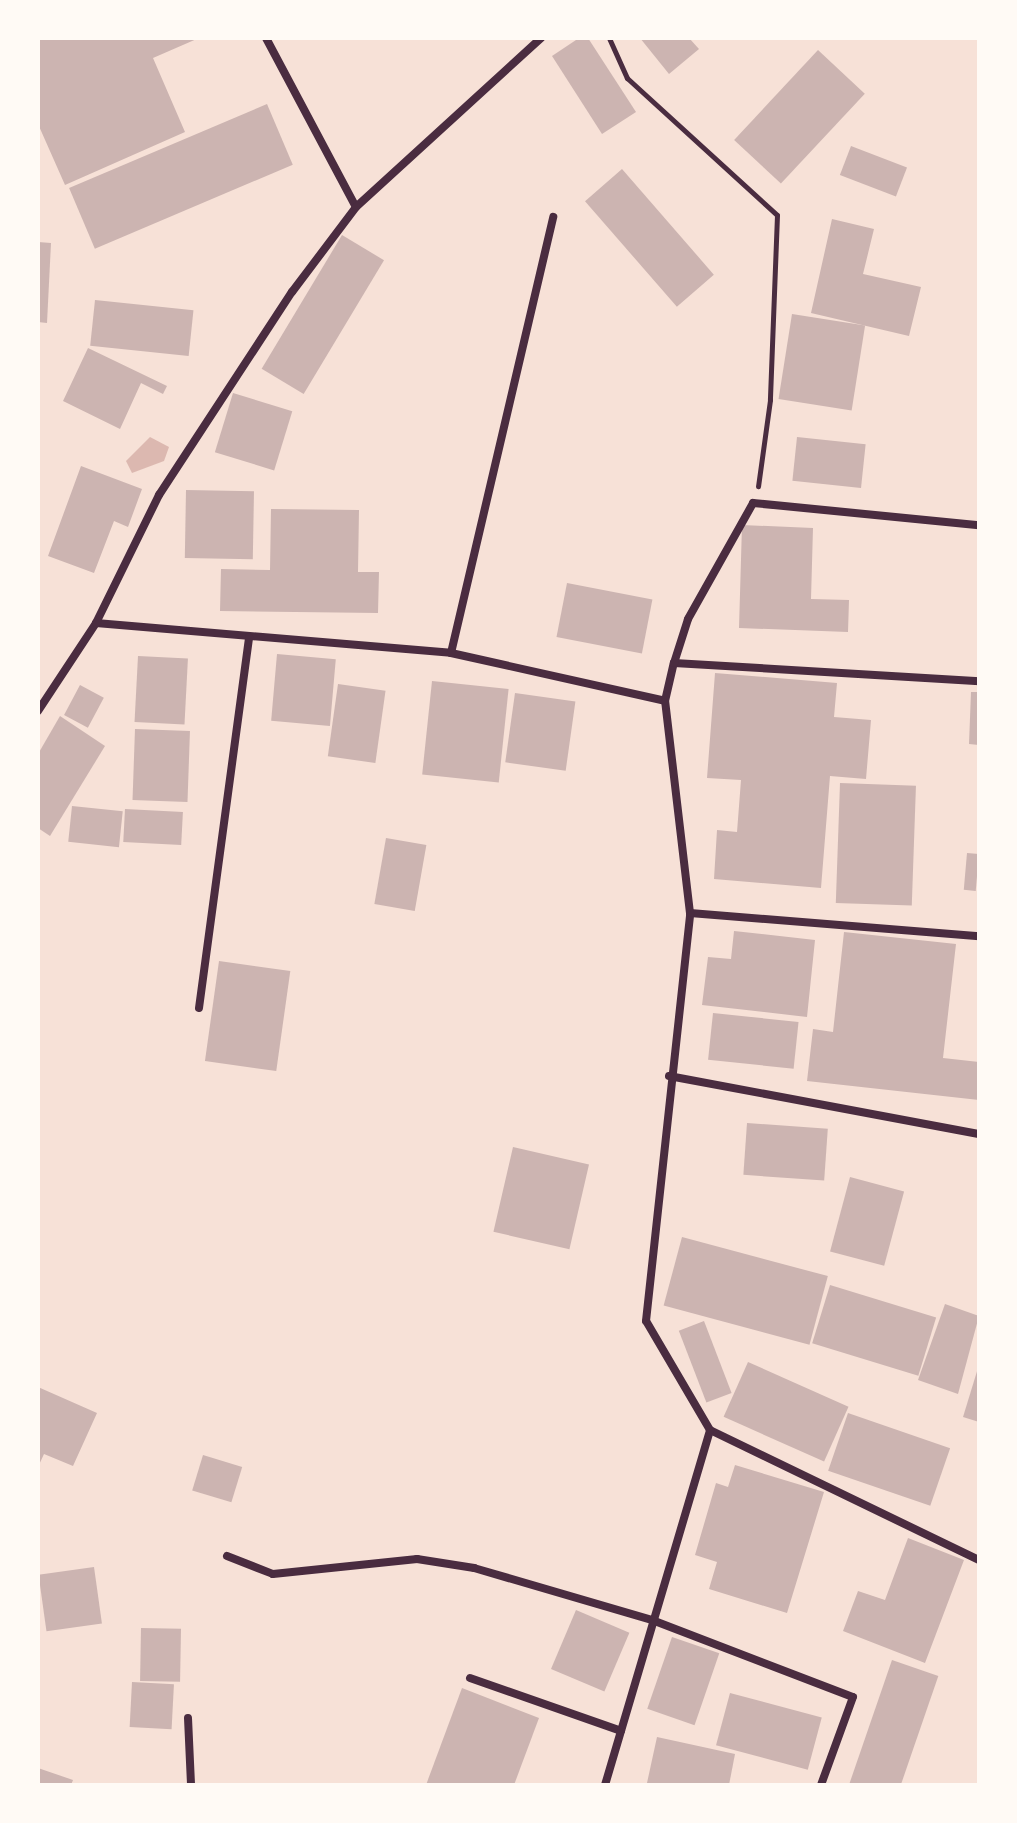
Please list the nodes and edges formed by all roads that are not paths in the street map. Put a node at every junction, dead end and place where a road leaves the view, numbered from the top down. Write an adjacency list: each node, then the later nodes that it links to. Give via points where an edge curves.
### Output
1 (266, 38): 3 (street)
2 (541, 38): 3 (street)
3 (356, 207): 6 (street, via 292,292 159,495)
4 (553, 217): 8 (street)
5 (979, 525): 9 (street, via 753,503 688,619)
6 (96, 623): 7 (street); 12 (street)
7 (249, 637): 8 (street); 15 (street)
8 (451, 653): 11 (street)
9 (674, 663): 10 (street); 11 (street)
10 (979, 681)
11 (665, 701): 13 (street)
12 (38, 711)
13 (690, 913): 14 (street); 16 (street)
14 (979, 936)
15 (199, 1008)
16 (669, 1076): 17 (street); 18 (street, via 646,1321)
17 (979, 1134)
18 (710, 1430): 20 (street); 21 (street)
19 (227, 1556): 21 (street, via 273,1574 417,1559 474,1568)
20 (979, 1560)
21 (652, 1620): 24 (street); 27 (street, via 853,1697)
22 (470, 1678): 24 (street)
23 (188, 1718): 25 (street)
24 (621, 1731): 26 (street)
25 (191, 1785)
26 (605, 1785)
27 (821, 1785)

